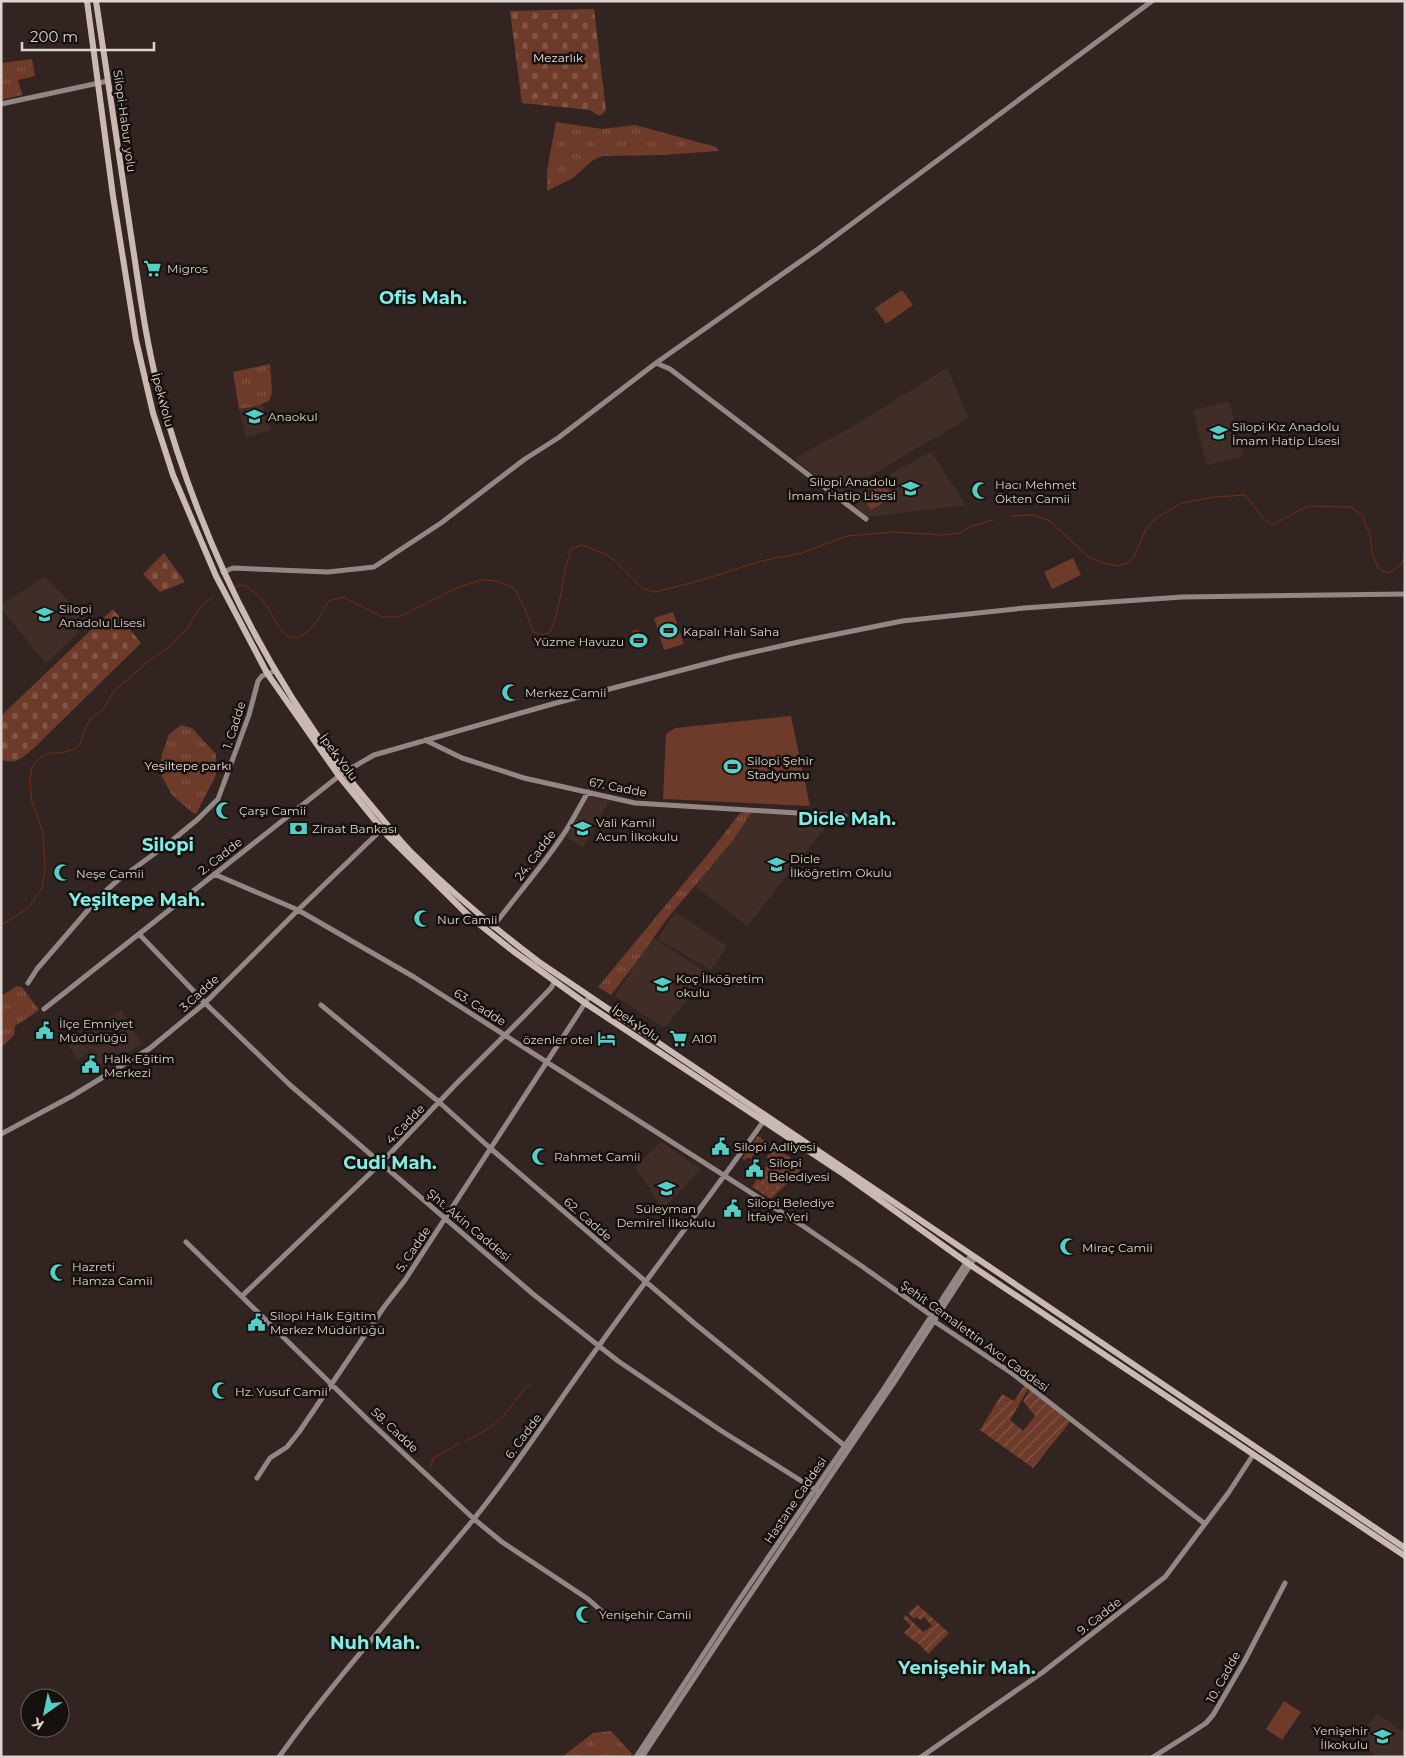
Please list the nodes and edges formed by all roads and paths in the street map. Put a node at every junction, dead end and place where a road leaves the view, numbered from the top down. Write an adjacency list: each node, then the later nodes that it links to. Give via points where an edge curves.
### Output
1 (87, 1): 5 (highway, İpek Yolu)
2 (96, 1): 4 (highway, Silopi-Habur yolu)
3 (1152, 1): 7 (street, via 818,249)
4 (108, 81): 5 (street); 8 (highway, Silopi-Habur yolu, via 140,302)
5 (98, 83): 6 (street); 9 (highway, İpek Yolu, via 114,205)
6 (1, 104)
7 (656, 363): 12 (street, via 670,369); 13 (street, via 441,523 374,567 328,572 233,568)
8 (158, 384): 9 (highway, via 154,390); 10 (highway, Silopi-Habur yolu)
9 (147, 387): 11 (highway, İpek Yolu)
10 (165, 409): 11 (highway, via 158,406); 13 (highway, Silopi-Habur yolu, via 183,472)
11 (154, 413): 16 (highway, İpek Yolu, via 173,475 216,576)
12 (866, 520)
13 (223, 572): 15 (highway, Silopi-Habur yolu)
14 (1405, 594): 17 (street, 2. Cadde, via 1182,597 1024,608 902,621 732,657)
15 (276, 671): 16 (street); 18 (highway, Silopi-Habur yolu)
16 (267, 673): 18 (highway, İpek Yolu); 27 (street, 1. Cadde, via 258,681 218,800 153,856 101,895)
17 (425, 740): 18 (street, 2. Cadde, via 374,755); 19 (street, 67. Cadde, via 462,758 524,778)
18 (341, 775): 21 (highway, İpek Yolu); 22 (street, 2. Cadde); 24 (highway, via 408,849)
19 (588, 792): 20 (street, 67. Cadde, via 635,803); 24 (street, 24. Cadde, via 562,837)
20 (845, 816)
21 (382, 829): 23 (street, 3.Cadde); 26 (highway, İpek Yolu, via 470,917)
22 (214, 874): 23 (street, 63. Cadde); 25 (street, 2. Cadde)
23 (298, 910): 29 (street, 3.Cadde); 33 (street, 63. Cadde, via 414,977)
24 (493, 927): 28 (highway)
25 (139, 934): 29 (street, Şht. Akin Caddesi); 32 (street, 2. Cadde)
26 (556, 981): 30 (highway, İpek Yolu); 33 (street, 4.Cadde)
27 (28, 982)
28 (589, 996): 30 (street, 5. Cadde); 36 (highway)
29 (205, 1003): 38 (street, 3.Cadde, via 149,1049); 40 (street, Şht. Akin Caddesi, via 290,1086)
30 (585, 1003): 34 (street, 5. Cadde); 37 (highway, İpek Yolu)
31 (321, 1004): 35 (street, 62. Cadde)
32 (44, 1010)
33 (505, 1035): 34 (street, 63. Cadde); 35 (street, 4.Cadde)
34 (546, 1062): 39 (street, 5. Cadde); 41 (street, 63. Cadde)
35 (439, 1102): 39 (street, 62. Cadde); 40 (street, 4.Cadde)
36 (767, 1116): 37 (street, 6. Cadde); 44 (highway)
37 (763, 1122): 41 (street, 6. Cadde); 45 (highway, İpek Yolu, via 844,1175)
38 (1, 1134)
39 (490, 1148): 42 (street, 5. Cadde); 46 (street, 62. Cadde)
40 (381, 1163): 42 (street, Şht. Akin Caddesi); 47 (street, 4.Cadde)
41 (724, 1176): 46 (street, 6. Cadde); 48 (street, Şehit Cemalettin Avcı Caddesi, via 863,1267)
42 (445, 1219): 49 (street, Şht. Akin Caddesi); 50 (street, 5. Cadde)
43 (186, 1242): 47 (street, 58. Cadde)
44 (973, 1257): 45 (street, Hastane Caddesi); 57 (highway)
45 (968, 1264): 48 (street, Hastane Caddesi); 52 (highway, İpek Yolu)
46 (646, 1281): 49 (street, 6. Cadde); 51 (street, 62. Cadde)
47 (242, 1296): 50 (street, 58. Cadde)
48 (933, 1318): 51 (street, Hastane Caddesi); 54 (street, Hastane Caddesi); 56 (street, Şehit Cemalettin Avcı Caddesi, via 1013,1374)
49 (599, 1346): 54 (street, Şht. Akin Caddesi, via 720,1430); 55 (street, 6. Cadde)
50 (331, 1383): 53 (street, 5. Cadde, via 299,1432 287,1447 270,1458); 55 (street, 58. Cadde)
51 (845, 1446): 54 (street, Hastane Caddesi)
52 (1253, 1455): 56 (street, 9. Cadde); 58 (highway, İpek Yolu)
53 (258, 1478)
54 (817, 1490): 62 (street, Hastane Caddesi); 63 (street, Hastane Caddesi)
55 (474, 1519): 60 (street, 58. Cadde); 61 (street, 6. Cadde)
56 (1206, 1524): 64 (street, 9. Cadde, via 1165,1577 1043,1672)
57 (1405, 1548)
58 (1405, 1556)
59 (1285, 1583): 65 (street, 10. Cadde, via 1213,1715 1206,1723)
60 (606, 1614)
61 (279, 1757)
62 (636, 1757)
63 (642, 1757)
64 (921, 1757)
65 (1153, 1757)

